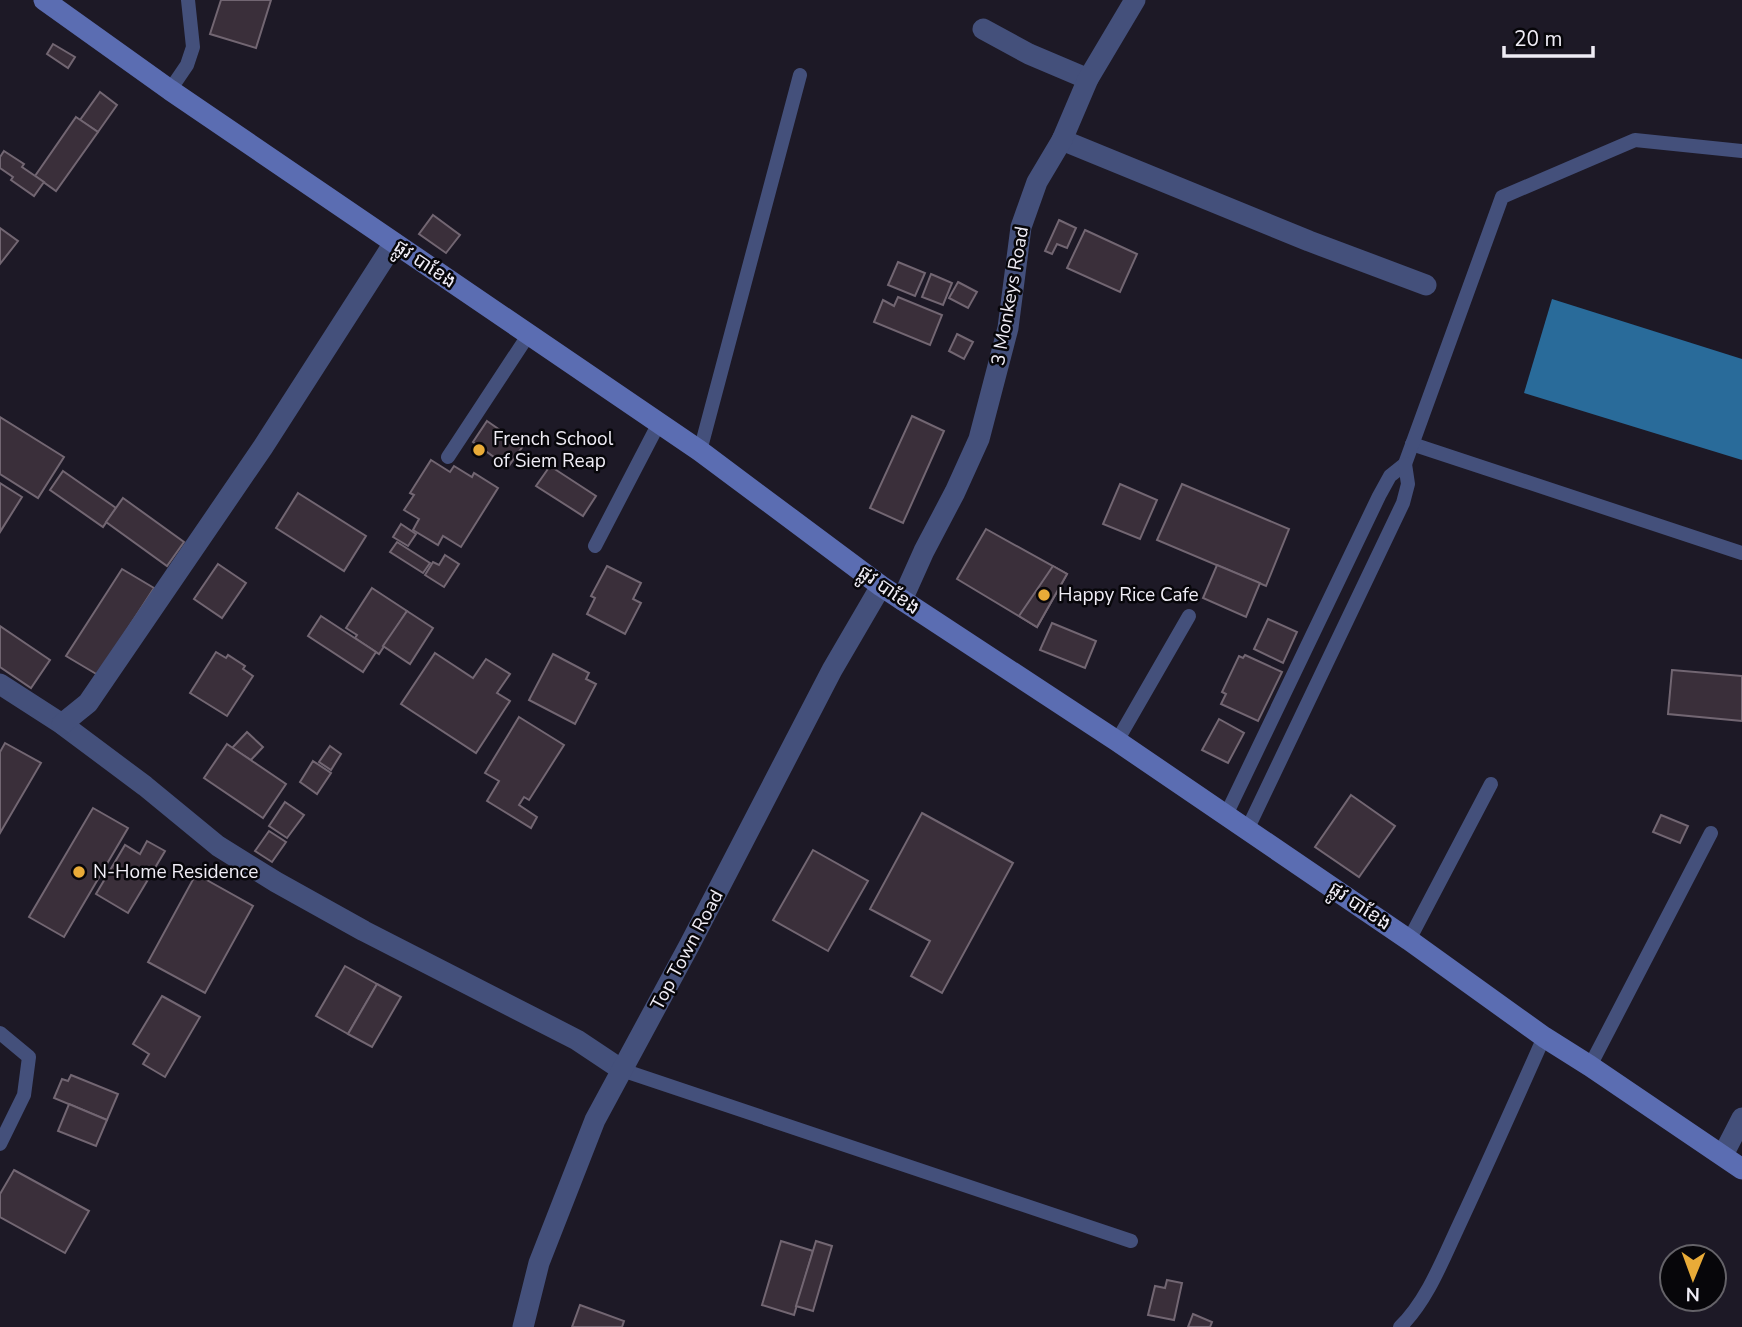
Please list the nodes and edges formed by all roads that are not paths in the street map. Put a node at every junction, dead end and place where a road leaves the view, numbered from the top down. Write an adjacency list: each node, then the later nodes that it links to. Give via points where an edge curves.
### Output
1 (44, 0): 7 (street, ផ្លូវ បាខែង)
2 (188, 0): 7 (lane, via 193,47)
3 (1135, 0): 6 (street, 3 Monkeys Road)
4 (983, 29): 6 (street)
5 (800, 75): 15 (lane)
6 (1088, 79): 8 (street, 3 Monkeys Road)
7 (170, 90): 10 (street, ផ្លូវ បាខែង)
8 (1062, 140): 11 (street); 21 (street, 3 Monkeys Road, via 1037,181 1021,227 1008,328 979,439)
9 (1742, 151): 14 (lane, via 1635,139 1502,197)
10 (394, 243): 12 (street, ផ្លូវ បាខែង); 24 (street, via 263,447 88,703)
11 (1426, 285)
12 (529, 334): 13 (street, ផ្លូវ បាខែង); 16 (lane)
13 (659, 423): 15 (street, ផ្លូវ បាខែង); 18 (lane)
14 (1412, 444): 17 (lane); 19 (lane)
15 (700, 451): 20 (street, ផ្លូវ បាខែង)
16 (448, 457)
17 (1405, 464): 27 (lane, via 1378,496); 28 (lane, via 1408,484 1403,503)
18 (595, 546)
19 (1742, 553)
20 (881, 586): 21 (street, ផ្លូវ បាខែង); 34 (street, Top Town Road, via 832,670)
21 (902, 600): 25 (street, ផ្លូវ បាខែង)
22 (1189, 616): 25 (lane)
23 (0, 684): 24 (street)
24 (62, 724): 34 (street, via 218,846 276,882 577,1040)
25 (1117, 741): 27 (street, ផ្លូវ បាខែង)
26 (1491, 784): 30 (lane)
27 (1226, 815): 28 (street, ផ្លូវ បាខែង)
28 (1247, 830): 30 (street, ផ្លូវ បាខែង)
29 (1711, 833): 33 (lane)
30 (1409, 940): 32 (street, ផ្លូវ បាខែង)
31 (0, 1033): 36 (lane, via 29,1057 24,1095)
32 (1544, 1037): 33 (street, ផ្លូវ បាខែង); 41 (lane, via 1445,1255 1420,1303)
33 (1590, 1066): 37 (street, ផ្លូវ បាខែង)
34 (622, 1070): 39 (lane); 40 (street, Top Town Road, via 595,1120 544,1252)
35 (1742, 1118): 37 (street)
36 (0, 1144)
37 (1723, 1155): 38 (street, ផ្លូវ បាខែង)
38 (1742, 1168)
39 (1131, 1241)
40 (523, 1327)
41 (1400, 1327)

